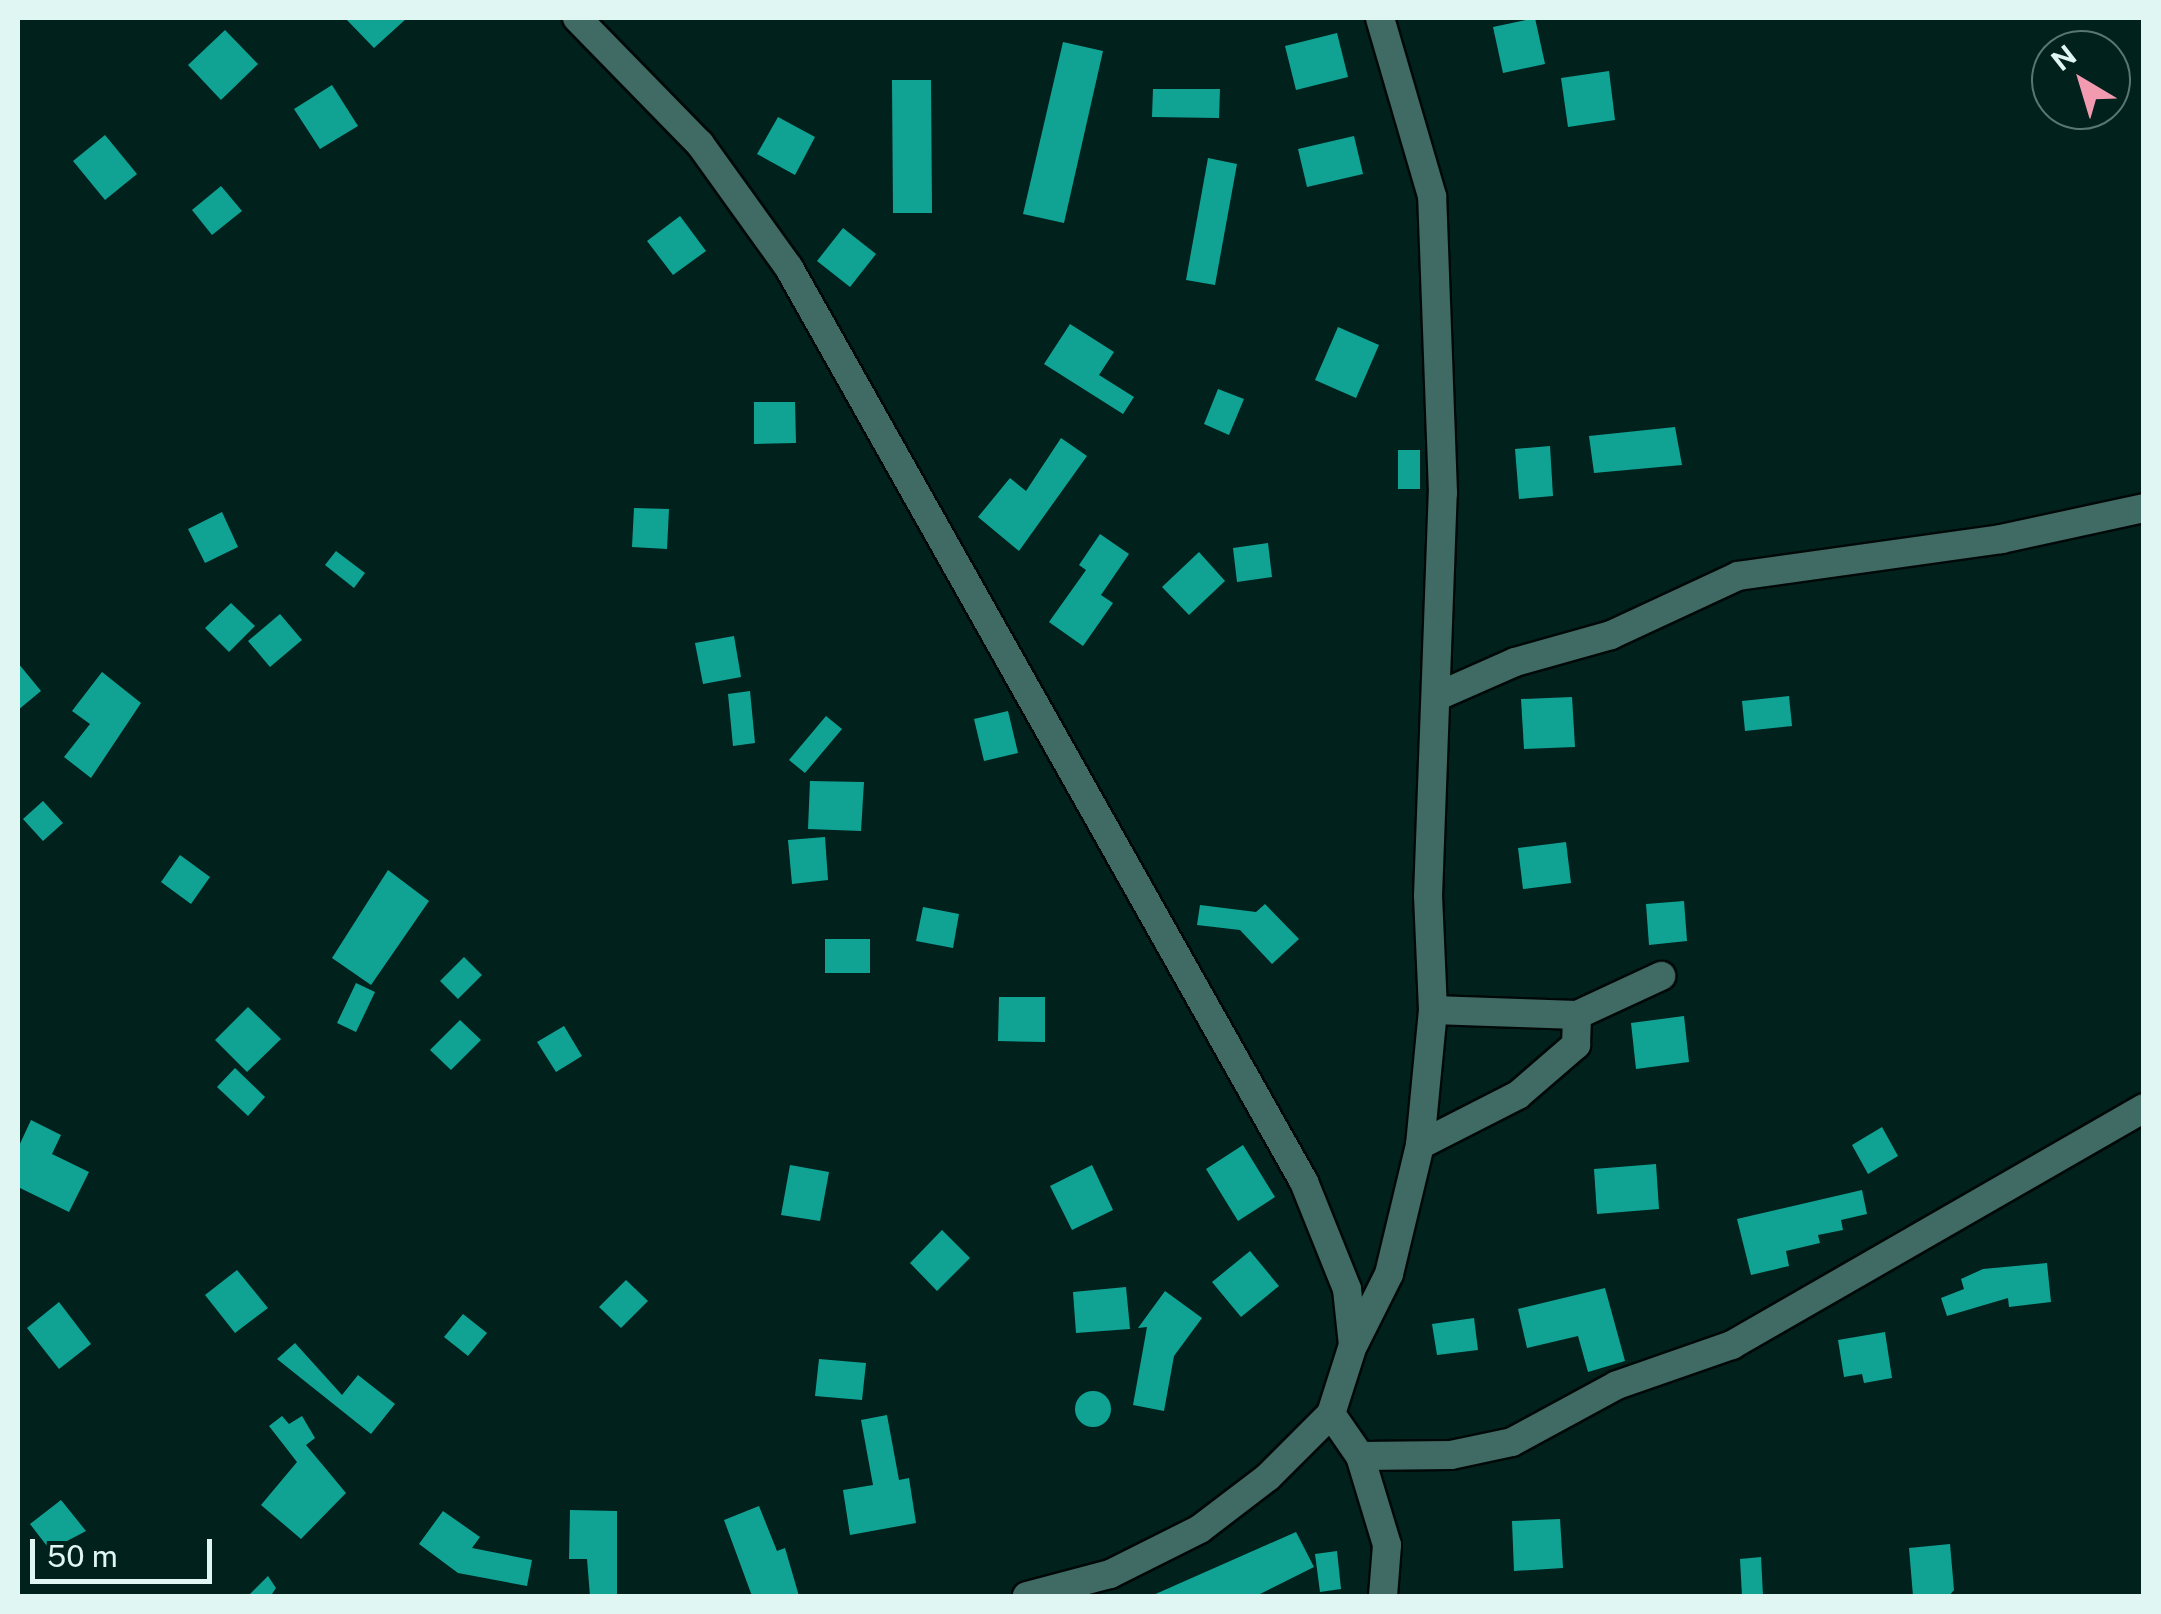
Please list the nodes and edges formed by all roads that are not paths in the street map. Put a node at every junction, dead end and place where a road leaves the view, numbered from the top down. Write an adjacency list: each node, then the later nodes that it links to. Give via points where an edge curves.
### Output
1 (577, 18): 10 (street, via 700,144 789,268 874,408 1304,1182 1347,1289)
2 (1380, 18): 4 (street, via 1432,196 1443,493)
3 (2144, 508): 4 (street, via 2001,539 1738,576 1611,635 1515,662)
4 (1438, 696): 6 (street, via 1428,896)
5 (1661, 976): 7 (street)
6 (1433, 1010): 7 (street); 9 (street)
7 (1577, 1015): 9 (street, via 1576,1045 1518,1095)
8 (2144, 1108): 12 (street, via 1732,1345 1618,1385 1512,1442 1450,1455)
9 (1420, 1145): 10 (street, via 1388,1274)
10 (1354, 1346): 11 (street)
11 (1331, 1414): 12 (street); 13 (street, via 1268,1476 1200,1529 1110,1574)
12 (1360, 1456): 14 (street, via 1387,1545)
13 (1028, 1596)
14 (1384, 1596)

